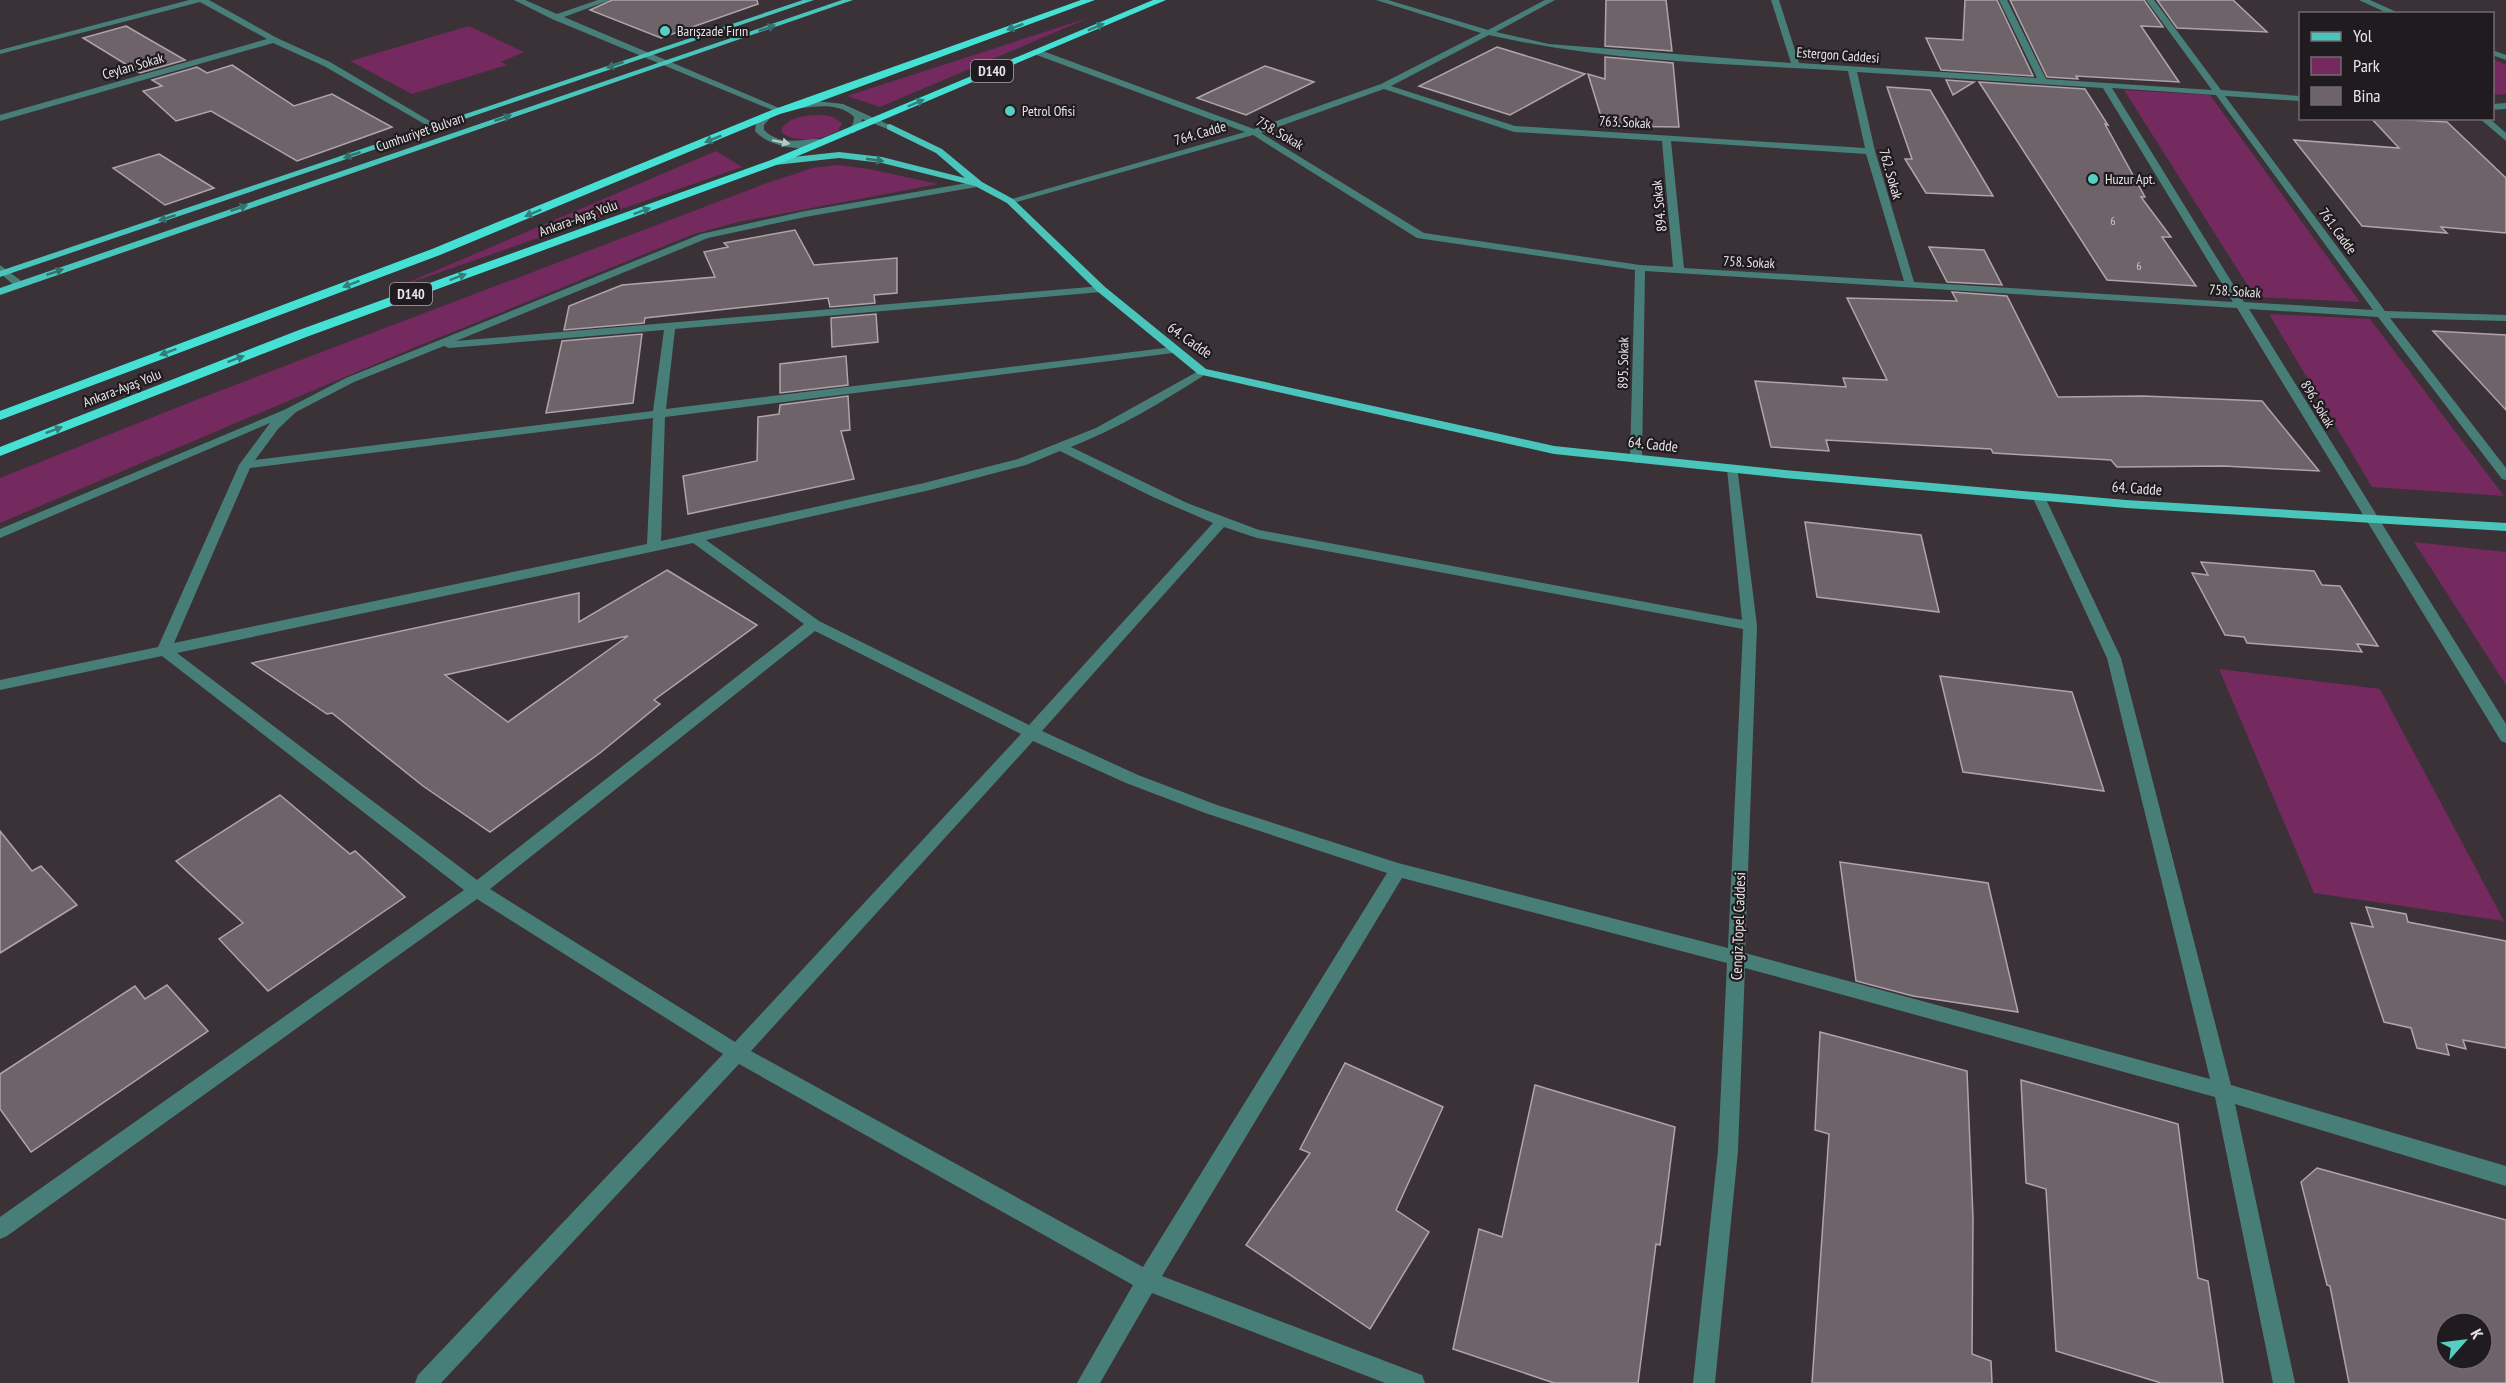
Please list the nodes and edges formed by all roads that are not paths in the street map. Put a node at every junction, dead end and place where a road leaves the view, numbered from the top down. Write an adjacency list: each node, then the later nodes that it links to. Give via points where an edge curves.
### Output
1 (201, 0): 19 (street); 20 (street)
2 (518, 0): 17 (street)
3 (606, 0): 17 (street)
4 (810, 0): 22 (main road, Cumhuriyet Bulvarı)
5 (849, 0): 23 (main road, Cumhuriyet Bulvarı, one-way to 5)
6 (1090, 0): 31 (highway, Ankara-Ayaş Yolu / D140, one-way to 31)
7 (1161, 0): 21 (highway, Ankara-Ayaş Yolu / D140, one-way to 7)
8 (1380, 0): 18 (street, Estergon Caddesi)
9 (1551, 0): 18 (street, 764. Cadde)
10 (1775, 0): 24 (street)
11 (2003, 0): 26 (street)
12 (2150, 0): 29 (street, 761. Cadde)
13 (2364, 0): 14 (street)
14 (2373, 4): 15 (street); 16 (street)
15 (2373, 12)
16 (2392, 12)
17 (555, 17): 22 (street)
18 (1491, 33): 24 (street, Estergon Caddesi, via 1549,46); 27 (street, 764. Cadde)
19 (274, 40): 35 (street, Ceylan Sokak); 38 (street, via 327,64)
20 (0, 52)
21 (1037, 52): 36 (highway, Ankara-Ayaş Yolu / D140, one-way to 21); 41 (street, 758. Sokak)
22 (648, 54): 23 (street); 38 (main road, Cumhuriyet Bulvarı, one-way to 38)
23 (665, 63): 32 (street); 53 (main road, Cumhuriyet Bulvarı, one-way to 23)
24 (1796, 66): 25 (street, Estergon Caddesi)
25 (1852, 70): 26 (street, Estergon Caddesi); 45 (street, 762. Sokak)
26 (2043, 82): 28 (street, Estergon Caddesi)
27 (1384, 86): 41 (street, 764. Cadde); 42 (street, 763. Sokak, via 1514,129)
28 (2106, 86): 29 (street, Estergon Caddesi); 57 (street, 896. Sokak)
29 (2220, 93): 30 (street, Estergon Caddesi); 58 (street, 761. Cadde)
30 (2299, 98)
31 (801, 105): 32 (highway, Ankara-Ayaş Yolu / D140); 33 (street, via 832,104)
32 (780, 110): 34 (highway, Ankara-Ayaş Yolu / D140)
33 (855, 113): 36 (street); 40 (street, via 857,124)
34 (767, 117): 44 (street, one-way to 44, via 760,124 759,131 764,137 789,144); 66 (highway, Ankara-Ayaş Yolu / D140, one-way to 66, via 436,252)
35 (0, 118)
36 (875, 120): 39 (street); 40 (highway, Ankara-Ayaş Yolu / D140)
37 (2485, 120): 43 (street)
38 (436, 127): 52 (main road, Cumhuriyet Bulvarı, one-way to 52)
39 (890, 127): 48 (main road, 64. Cadde, via 939,151)
40 (851, 131): 44 (highway, Ankara-Ayaş Yolu / D140)
41 (1254, 132): 49 (street, 764. Cadde); 50 (street, 758. Sokak, via 1421,236)
42 (1666, 138): 45 (street, 763. Sokak); 51 (street, 894. Sokak)
43 (2506, 138)
44 (814, 144): 46 (street); 47 (highway, Ankara-Ayaş Yolu / D140)
45 (1870, 151): 54 (street, 762. Sokak)
46 (839, 155): 47 (main road); 48 (main road, one-way to 48, via 882,160)
47 (775, 162): 68 (highway, Ankara-Ayaş Yolu / D140, one-way to 47, via 304,333)
48 (979, 184): 49 (main road, 64. Cadde); 61 (street, via 705,236)
49 (1010, 201): 55 (main road, 64. Cadde)
50 (1640, 268): 51 (street, 758. Sokak); 69 (street, 895. Sokak)
51 (1679, 271): 54 (street, 758. Sokak)
52 (1, 272): 53 (street)
53 (20, 285): 56 (main road, Cumhuriyet Bulvarı)
54 (1910, 285): 57 (street, 758. Sokak)
55 (1101, 289): 60 (street); 62 (main road, 64. Cadde)
56 (0, 292)
57 (2240, 305): 58 (street, 758. Sokak); 74 (street, 896. Sokak)
58 (2381, 314): 59 (street, 758. Sokak); 72 (street, 761. Cadde)
59 (2506, 318)
60 (670, 326): 61 (street); 65 (street)
61 (433, 346): 64 (street)
62 (1173, 350): 63 (main road, 64. Cadde); 65 (street)
63 (1202, 372): 67 (street, via 1136,413); 69 (main road, 64. Cadde, via 1554,450)
64 (291, 409): 70 (street); 77 (street)
65 (660, 414): 70 (street); 79 (street)
66 (0, 416)
67 (1062, 447): 75 (street); 78 (street, via 981,474)
68 (0, 452)
69 (1636, 459): 71 (main road, 64. Cadde)
70 (245, 465): 82 (street)
71 (1732, 469): 73 (main road, 64. Cadde); 81 (street, Cengiz Topel Caddesi)
72 (2506, 476)
73 (2038, 495): 74 (main road, 64. Cadde); 90 (street, via 2114,658)
74 (2370, 519): 76 (main road, 64. Cadde); 85 (street, 896. Sokak)
75 (1220, 523): 81 (street, via 1305,544); 84 (street)
76 (2506, 527)
77 (0, 534)
78 (695, 538): 79 (street); 80 (street)
79 (654, 547): 82 (street)
80 (814, 624): 84 (street); 87 (street)
81 (1750, 626): 88 (street, Cengiz Topel Caddesi)
82 (164, 650): 83 (street); 87 (street)
83 (0, 685)
84 (1031, 733): 86 (street, via 1201,805); 89 (street)
85 (2506, 737)
86 (1398, 870): 88 (street); 93 (street)
87 (477, 890): 89 (street); 92 (street)
88 (1736, 958): 90 (street); 97 (street, Cengiz Topel Caddesi, via 1728,1151)
89 (737, 1053): 93 (street); 94 (street)
90 (2223, 1091): 91 (street); 98 (street)
91 (2506, 1176)
92 (1, 1226)
93 (1147, 1281): 95 (street); 96 (street)
94 (426, 1383)
95 (1088, 1383)
96 (1414, 1383)
97 (1704, 1383)
98 (2284, 1383)

